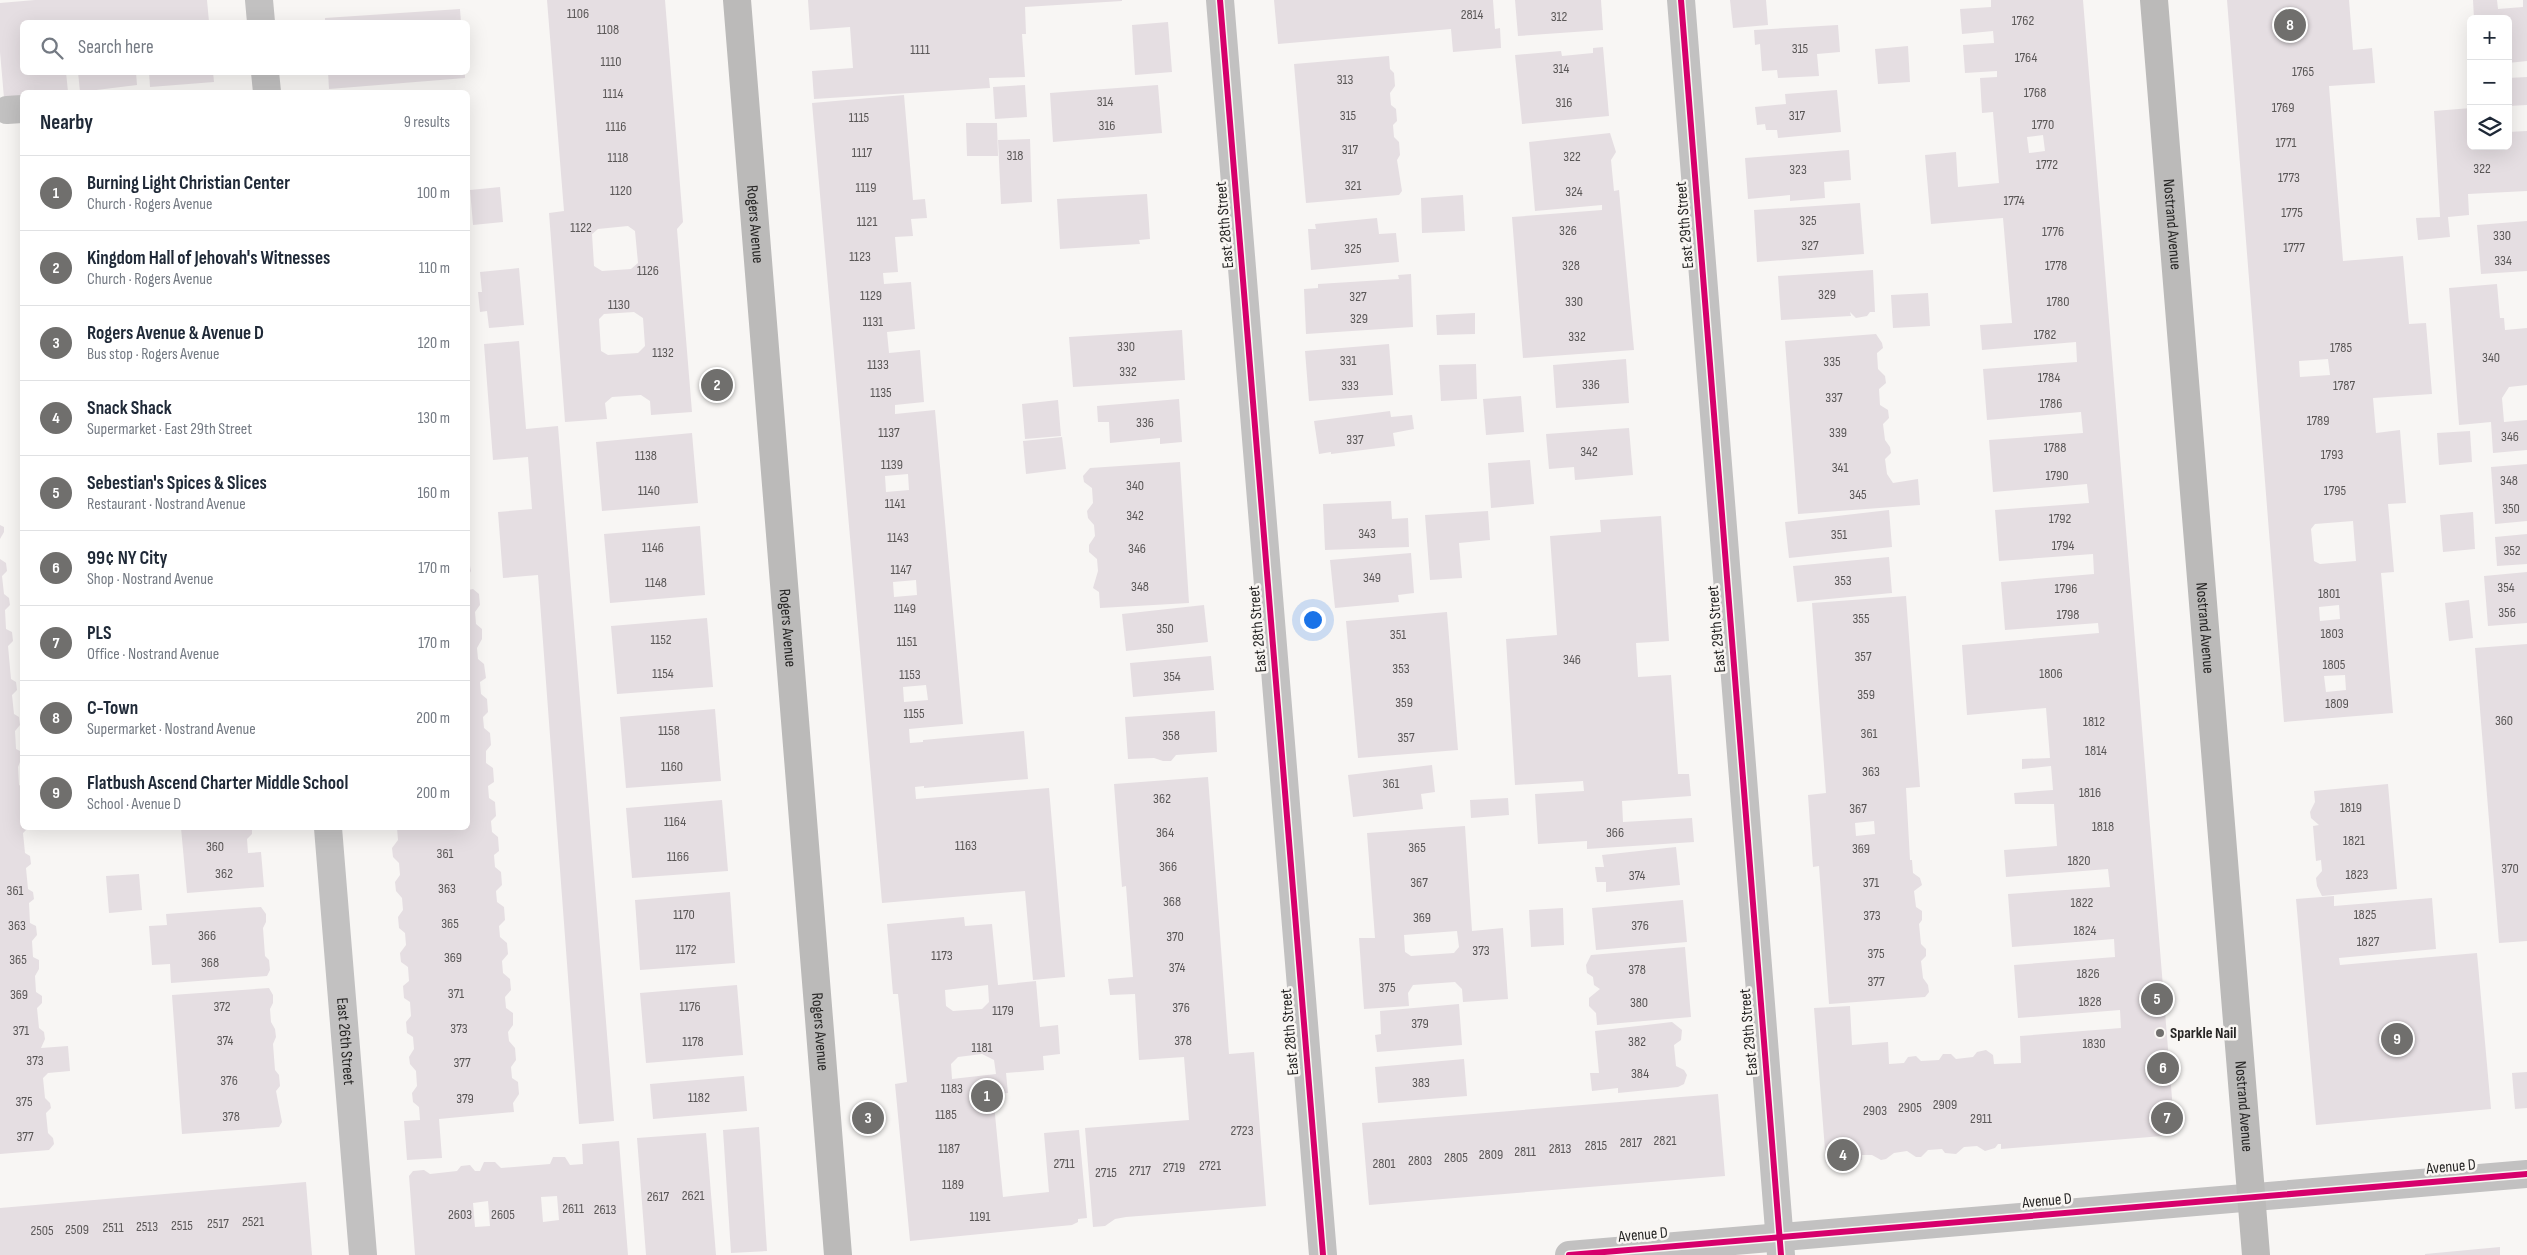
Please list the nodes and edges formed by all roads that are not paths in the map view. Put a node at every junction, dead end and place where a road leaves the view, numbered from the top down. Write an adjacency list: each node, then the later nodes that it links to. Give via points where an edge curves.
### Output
1 (259, 0): 6 (street)
2 (737, 0): 12 (main road, Rogers Avenue)
3 (1220, 0): 13 (street, East 28th Street)
4 (1681, 0): 10 (street, East 29th Street)
5 (2154, 0): 9 (main road, Nostrand Avenue)
6 (261, 20)
7 (328, 830): 11 (street, East 26th Street)
8 (2527, 1174): 9 (street, Avenue D)
9 (2252, 1198): 10 (street, Avenue D); 15 (main road, Nostrand Avenue)
10 (1780, 1246): 14 (street, Avenue D)
11 (363, 1255)
12 (838, 1255)
13 (1323, 1255)
14 (1569, 1255)
15 (2256, 1255)

